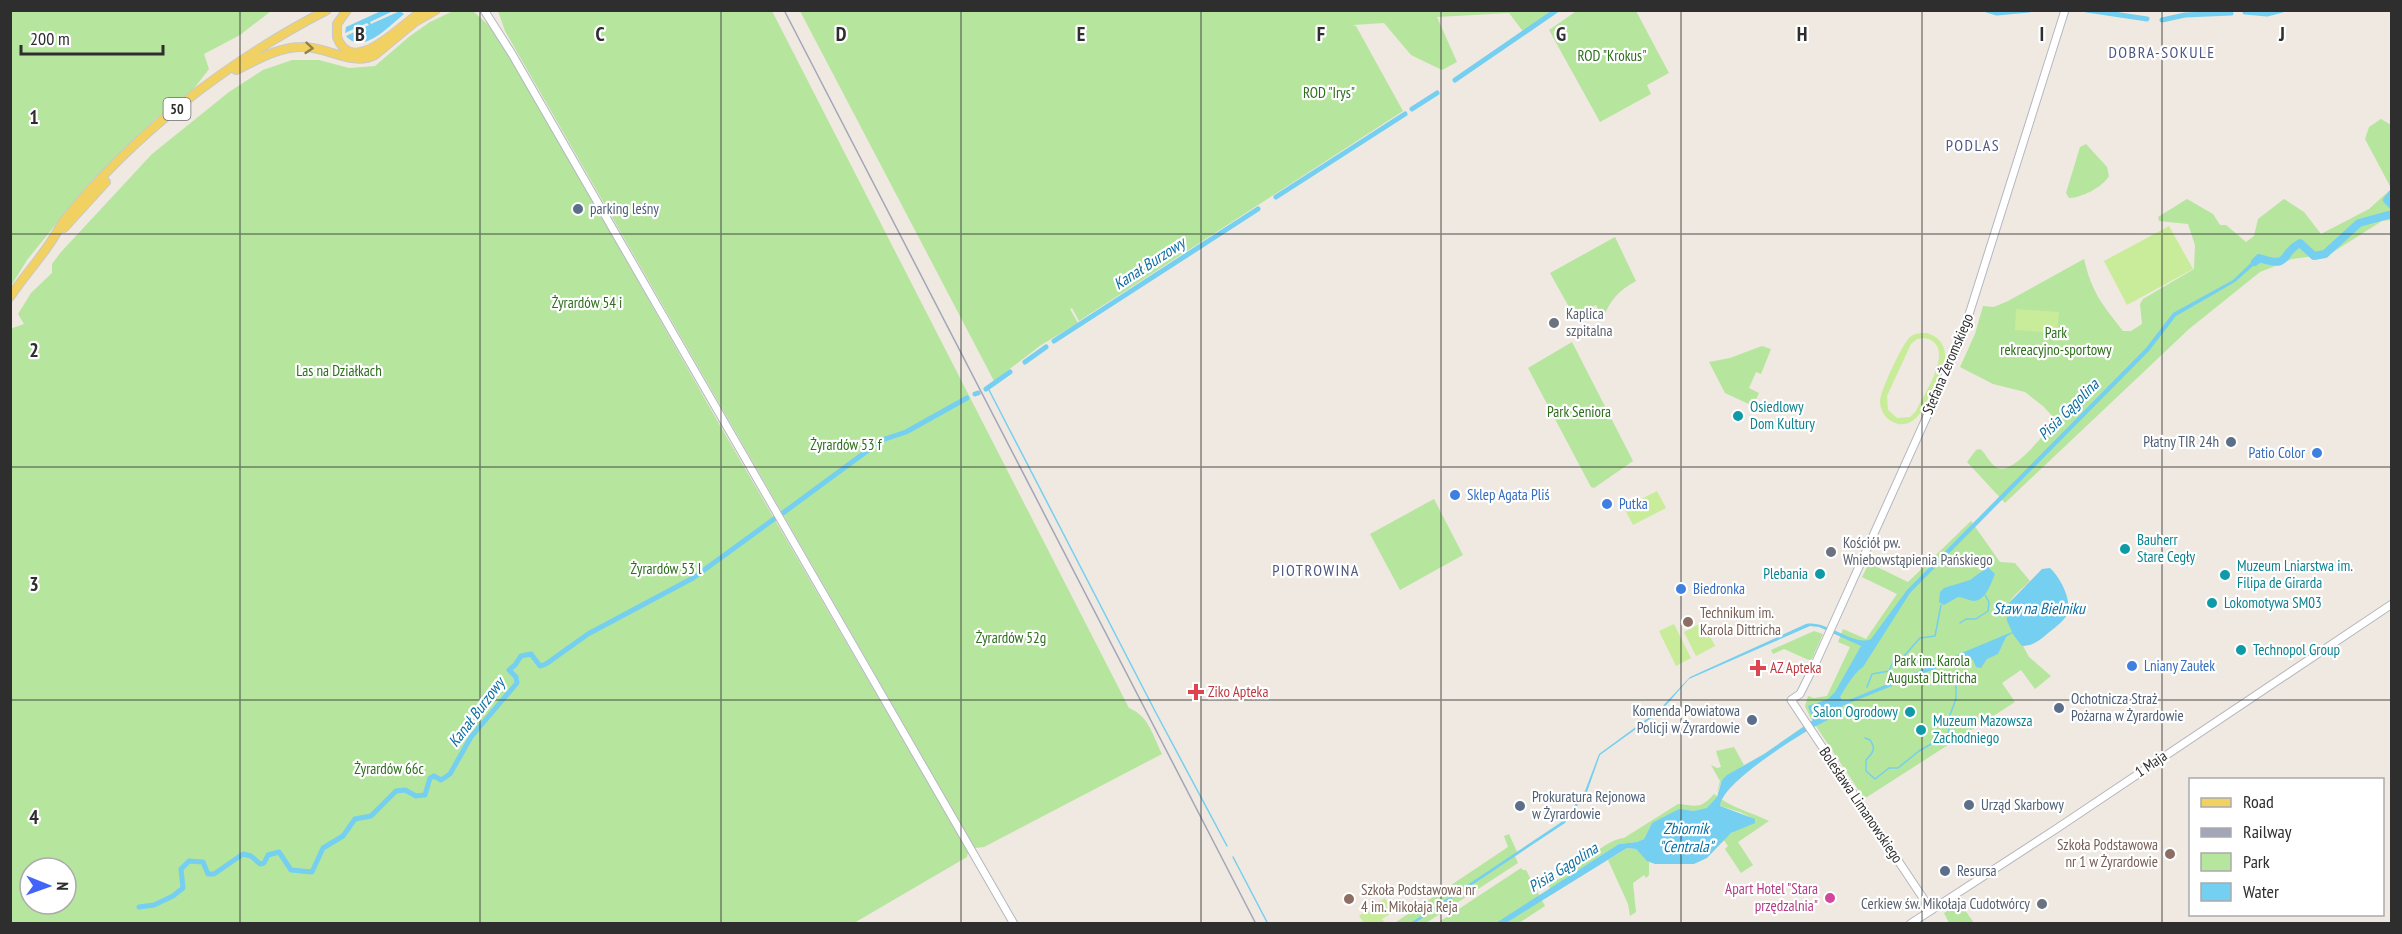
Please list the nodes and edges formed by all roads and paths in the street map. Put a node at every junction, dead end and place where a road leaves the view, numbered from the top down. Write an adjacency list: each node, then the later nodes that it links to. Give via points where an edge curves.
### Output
1 (327, 10): 11 (main road, 50, via 250,55 178,108 108,172)
2 (335, 10): 10 (main road, 50)
3 (347, 10): 4 (main road, via 337,24 338,39 347,50 360,53 375,47)
4 (424, 10)
5 (436, 10): 10 (main road, one-way to 5, via 294,47 367,58)
6 (484, 10): 9 (street)
7 (489, 10): 9 (street)
8 (2066, 10): 14 (street, Stefana Żeromskiego, via 1960,343 1801,691)
9 (495, 26): 16 (street)
10 (236, 70): 11 (main road, 50, via 146,142)
11 (54, 238): 12 (main road, 50)
12 (10, 297)
13 (2391, 604): 15 (street, 1 Maja)
14 (1791, 700): 15 (street, Bolesława Limanowskiego)
15 (1931, 910): 17 (street, 1 Maja)
16 (1014, 924)
17 (1910, 924)

